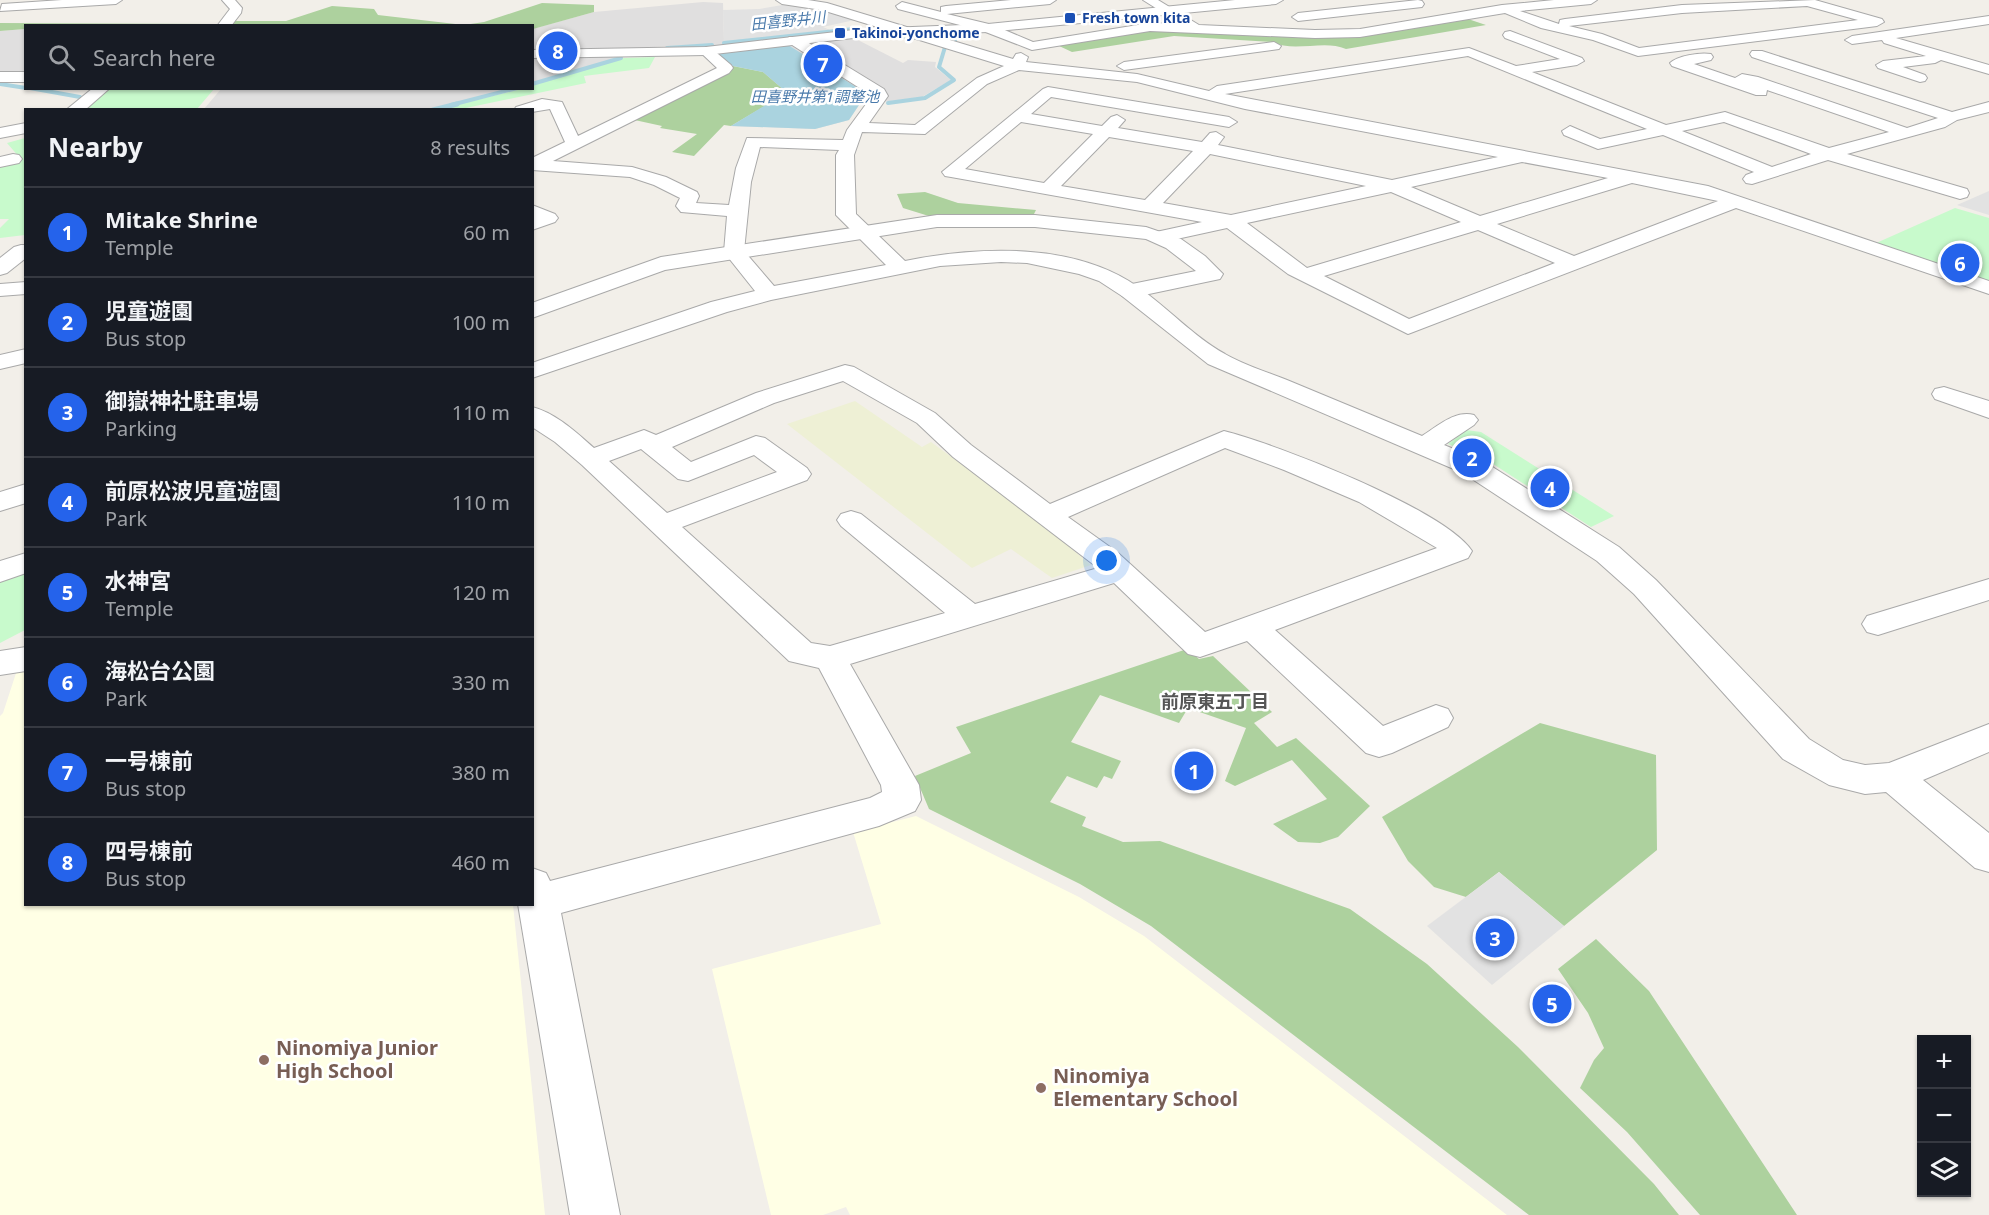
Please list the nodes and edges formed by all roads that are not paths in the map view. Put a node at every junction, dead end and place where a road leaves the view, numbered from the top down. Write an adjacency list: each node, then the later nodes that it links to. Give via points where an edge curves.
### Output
1 (116, 0): 15 (street)
2 (782, 0): 22 (street)
3 (950, 0): 16 (street)
4 (1050, 0): 21 (street)
5 (1149, 0): 20 (street)
6 (1276, 0): 12 (street)
7 (1479, 0): 18 (street)
8 (1591, 0): 18 (street)
9 (1658, 0): 19 (street)
10 (1804, 1): 14 (street); 31 (street, via 1877,22)
11 (1429, 2): 24 (street)
12 (1240, 3): 20 (street); 24 (street)
13 (237, 4): 27 (street)
14 (1757, 5): 17 (street); 31 (street)
15 (2, 8)
16 (891, 8): 21 (street); 22 (street)
17 (1703, 8): 19 (street); 35 (street)
18 (1502, 9): 28 (street); 33 (street, via 1360,33)
19 (1682, 9): 23 (street)
20 (1167, 11): 29 (street); 30 (street)
21 (924, 12): 29 (street)
22 (847, 13): 32 (street)
23 (1652, 13): 25 (street); 38 (street)
24 (1273, 17): 33 (street)
25 (1605, 18): 28 (street); 42 (street)
26 (1989, 20): 36 (street)
27 (225, 24)
28 (1546, 25): 42 (street, via 1638,52)
29 (988, 28): 32 (street); 41 (street)
30 (1196, 28): 33 (street); 41 (street, via 1128,29)
31 (1831, 28): 35 (street)
32 (903, 30): 37 (street); 52 (street)
33 (1298, 33)
34 (1510, 35): 53 (street, via 1577,61)
35 (1781, 35): 38 (street)
36 (1880, 37): 39 (street); 50 (street)
37 (794, 40): 45 (street); 74 (street, via 879,92)
38 (1729, 40): 42 (street)
39 (1815, 44)
40 (1280, 45): 44 (street)
41 (1032, 46): 52 (street)
42 (1682, 46)
43 (1792, 48): 69 (street, via 1751,55)
44 (1249, 49): 48 (street, via 1234,43 1175,37); 51 (street)
45 (706, 51): 47 (street); 80 (street, via 726,68)
46 (1123, 52): 51 (street)
47 (534, 54)
48 (1058, 57)
49 (1719, 57): 59 (street, via 1677,63)
50 (1946, 57): 54 (street); 58 (street, via 1883,65)
51 (1150, 63): 55 (street); 61 (street)
52 (1017, 65): 55 (street); 74 (street, via 982,81 919,130)
53 (1515, 70): 61 (street, via 1469,52); 76 (street)
54 (1989, 70)
55 (1089, 72): 61 (street)
56 (0, 77): 57 (street)
57 (24, 77)
58 (1920, 78)
59 (1725, 80): 62 (street); 79 (street, via 1753,80)
60 (99, 90): 65 (street)
61 (1210, 92): 63 (street)
62 (1761, 92)
63 (1245, 104): 71 (street); 84 (street)
64 (1130, 106): 68 (street, via 1048,92); 71 (street); 77 (street)
65 (77, 108)
66 (529, 108): 80 (street, via 556,105)
67 (1989, 108): 69 (street)
68 (1018, 117): 77 (street); 90 (street, via 951,172)
69 (1952, 117): 79 (street)
70 (0, 121): 72 (street)
71 (1229, 122): 82 (street)
72 (24, 126)
73 (24, 127): 78 (street)
74 (858, 127): 81 (street)
75 (1570, 131): 76 (street, via 1598,144)
76 (1665, 131): 83 (street, via 1725,117); 87 (street)
77 (1106, 132): 82 (street); 90 (street)
78 (0, 133)
79 (1906, 133): 83 (street)
80 (574, 144): 85 (street)
81 (848, 145): 95 (street, via 753,142); 100 (street, via 846,215)
82 (1207, 148): 89 (street); 94 (street)
83 (1828, 154): 87 (street); 92 (street)
84 (1528, 156): 88 (street); 89 (street)
85 (534, 164)
86 (534, 165): 95 (street, via 640,174 690,196 685,206 688,208)
87 (1772, 173): 91 (street)
88 (1633, 177): 91 (street); 99 (street)
89 (1393, 186): 97 (street); 99 (street)
90 (1048, 189): 94 (street)
91 (1708, 192): 93 (street)
92 (1960, 193)
93 (1736, 201): 104 (street); 109 (street)
94 (1150, 206): 97 (street)
95 (738, 211): 103 (street)
96 (534, 213): 98 (street, via 548,218)
97 (1231, 221): 101 (street); 107 (street)
98 (534, 223)
99 (1481, 224): 104 (street); 107 (street)
100 (863, 231): 101 (street, via 937,221 1035,221); 103 (street); 105 (street)
101 (1162, 236): 111 (street, via 1192,255 1212,274)
102 (24, 251): 106 (street)
103 (734, 252): 112 (street); 113 (street, via 661,264)
104 (1572, 263): 107 (street, via 1408,327)
105 (901, 268): 111 (street, via 968,256 1027,257 1085,269); 112 (street)
106 (0, 269)
107 (1305, 275)
108 (24, 288): 110 (street)
109 (1989, 288)
110 (0, 290)
111 (1131, 291): 120 (street, via 1216,359)
112 (770, 294): 114 (street)
113 (534, 310)
114 (534, 370)
115 (1944, 394): 116 (street)
116 (1989, 410)
117 (534, 416): 121 (street)
118 (1465, 420): 120 (street)
119 (654, 445): 121 (street, via 644,438); 124 (street, via 765,398 845,372 926,418 962,451); 126 (street, via 688,473 756,444 797,474)
120 (1424, 446): 139 (street, via 1473,467 1608,554 1645,587 1796,749 1857,780)
121 (591, 459): 126 (street)
122 (24, 494): 123 (street)
123 (0, 502)
124 (1048, 515): 129 (street); 133 (street, via 1224,439 1370,496 1444,538 1457,551)
125 (851, 520): 131 (street)
126 (661, 525): 134 (street, via 801,653)
127 (24, 563): 128 (street)
128 (0, 572)
129 (1118, 572): 131 (street); 133 (street, via 1200,646)
130 (1989, 589): 132 (street)
131 (970, 616): 134 (street)
132 (1878, 624)
133 (1252, 627): 137 (street, via 1379,743)
134 (830, 658): 141 (street, via 900,786 902,800 879,811)
135 (24, 659): 136 (street)
136 (0, 663)
137 (1436, 718)
138 (1989, 737): 139 (street)
139 (1893, 777): 140 (street)
140 (1989, 856)
141 (536, 894): 142 (street)
142 (595, 1215)

